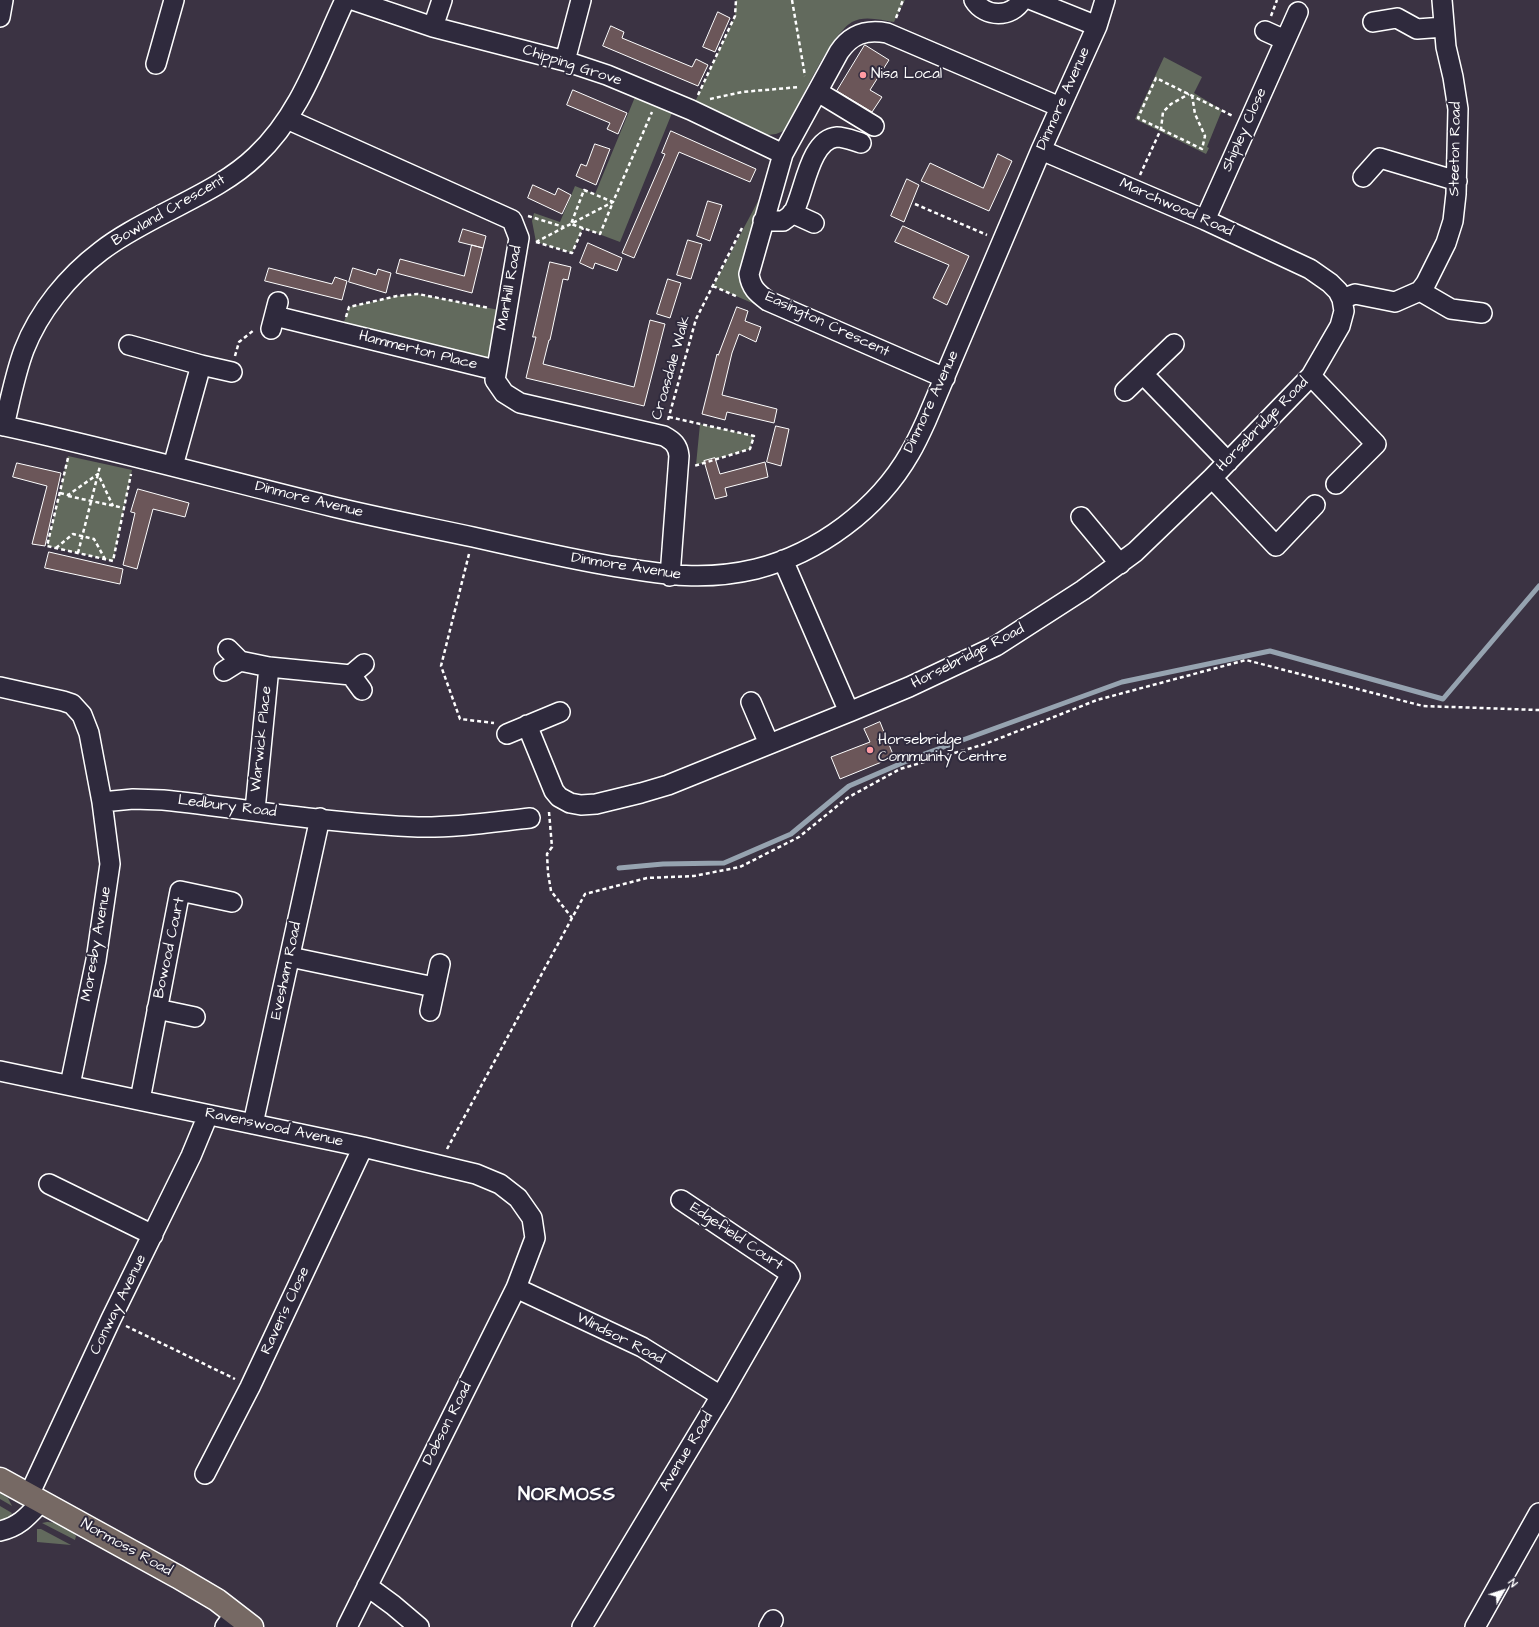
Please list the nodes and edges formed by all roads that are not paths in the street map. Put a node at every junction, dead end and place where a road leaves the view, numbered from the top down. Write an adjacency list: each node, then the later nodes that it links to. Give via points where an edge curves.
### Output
1 (3, 0): 13 (street)
2 (174, 0): 21 (street)
3 (345, 0): 24 (street, Bowland Crescent, via 304,91)
4 (353, 0): 16 (street, Chipping Grove)
5 (442, 0): 16 (street)
6 (581, 0): 20 (street)
7 (974, 0): 8 (street, via 981,8 997,14 1014,10)
8 (1022, 0)
9 (1032, 0): 15 (street)
10 (1105, 0): 15 (street, Dinmore Avenue)
11 (1442, 0): 17 (street, Steeton Road)
12 (1298, 12): 19 (street, Shipley Close)
13 (0, 18)
14 (1373, 22): 17 (street, via 1399,11 1417,28)
15 (1097, 26): 23 (street, Dinmore Avenue)
16 (434, 27): 20 (street, Chipping Grove)
17 (1444, 27): 30 (street, Steeton Road, via 1458,109)
18 (1265, 31): 19 (street)
19 (1285, 40): 33 (street, Shipley Close)
20 (565, 61): 28 (street, Chipping Grove, via 693,106)
21 (156, 64)
22 (811, 94): 23 (street, Easington Crescent, via 846,42 861,33 876,31 887,33); 25 (street); 28 (street, Easington Crescent)
23 (1060, 107): 27 (street, Dinmore Avenue)
24 (287, 119): 42 (street, Marlhill Road, via 512,220 519,238); 48 (street, Bowland Crescent, via 267,145 240,169 125,234 102,250 73,276 51,301 24,350)
25 (874, 126)
26 (861, 143): 31 (street, via 836,137 819,148)
27 (1041, 150): 33 (street, Marchwood Road); 46 (street, Dinmore Avenue)
28 (783, 154): 32 (street, Easington Crescent)
29 (1363, 177): 30 (street, via 1379,150)
30 (1456, 181): 35 (street, Steeton Road, via 1453,221 1446,243)
31 (792, 213): 32 (street, via 783,221); 34 (street)
32 (763, 220): 46 (street, Easington Crescent, via 749,274 751,284 757,293 768,301)
33 (1205, 220): 36 (street, Marchwood Road, via 1310,269 1330,283)
34 (814, 223)
35 (1420, 291): 36 (street, via 1395,302 1355,294); 37 (street, via 1451,309)
36 (1342, 298): 45 (street, Horsebridge Road, via 1344,311 1340,326)
37 (1482, 313)
38 (274, 316): 42 (street, Hammerton Place)
39 (1174, 344): 44 (street)
40 (129, 345): 41 (street)
41 (201, 365): 43 (street); 50 (street)
42 (496, 370): 57 (street, Marlhill Road, via 495,380 499,387 520,403 664,436 675,443 679,448)
43 (232, 372)
44 (1143, 374): 47 (street); 49 (street)
45 (1311, 376): 49 (street, Horsebridge Road); 52 (street, via 1376,444)
46 (945, 378): 55 (street, Dinmore Avenue, via 910,454 885,487 842,528 806,550)
47 (1125, 391)
48 (2, 426): 50 (street, Dinmore Avenue)
49 (1228, 462): 51 (street, Horsebridge Road)
50 (173, 466): 57 (street, Dinmore Avenue, via 474,538 556,556)
51 (1212, 478): 53 (street, via 1276,546); 56 (street, Horsebridge Road)
52 (1336, 484)
53 (1315, 506)
54 (1081, 517): 56 (street)
55 (783, 560): 57 (street, Dinmore Avenue, via 737,573); 64 (street)
56 (1120, 564): 64 (street, Horsebridge Road, via 996,646)
57 (670, 576)
58 (231, 660): 59 (street, Warwick Place)
59 (269, 667): 60 (street, Warwick Place); 69 (street, Warwick Place)
60 (359, 676)
61 (0, 687): 68 (street, via 72,704 82,715 89,733)
62 (751, 702): 67 (street)
63 (560, 712): 65 (street)
64 (849, 712): 67 (street, Horsebridge Road)
65 (527, 725): 66 (street); 67 (street, Horsebridge Road, via 554,791 570,803 581,805 596,804 668,785)
66 (507, 734)
67 (769, 744)
68 (102, 802): 69 (street, Ledbury Road, via 163,800); 80 (street, Moresby Avenue, via 110,864 96,960)
69 (255, 810): 70 (street, Ledbury Road)
70 (320, 818): 71 (street, Ledbury Road, via 418,827 452,827); 73 (street, Evesham Road)
71 (530, 818)
72 (232, 902): 76 (street, Bowood Court, via 180,891)
73 (290, 958): 75 (street); 83 (street, Evesham Road)
74 (440, 964): 75 (street)
75 (434, 987): 77 (street)
76 (157, 1009): 78 (street, Bowood Court); 81 (street, Bowood Court)
77 (430, 1011)
78 (195, 1017)
79 (0, 1072): 80 (street, Ravenswood Avenue)
80 (70, 1085): 81 (street, Ravenswood Avenue)
81 (140, 1100): 82 (street, Ravenswood Avenue)
82 (208, 1115): 83 (street, Ravenswood Avenue); 88 (street, Conway Avenue)
83 (252, 1124): 84 (street, Ravenswood Avenue)
84 (363, 1147): 87 (street, Ravenswood Avenue, via 439,1164 476,1174 500,1184 518,1198); 92 (street, Raven's Close, via 250,1387)
85 (49, 1184): 88 (street)
86 (680, 1200): 89 (street, Edgefield Court, via 787,1271)
87 (532, 1218): 90 (street, Dobson Road, via 535,1238)
88 (153, 1235): 94 (street, Conway Avenue, via 111,1319)
89 (790, 1276): 91 (street, Avenue Road)
90 (516, 1288): 91 (street, Windsor Road, via 642,1347); 97 (street, Dobson Road)
91 (721, 1396): 102 (street, Avenue Road)
92 (205, 1474)
93 (0, 1479): 94 (main road, Normoss Road)
94 (35, 1498): 96 (street, via 25,1520 15,1527); 98 (main road, Normoss Road, via 217,1600)
95 (1539, 1513): 103 (street)
96 (0, 1531)
97 (367, 1586): 100 (street, Dobson Road); 101 (street)
98 (230, 1620): 99 (main road, Normoss Road)
99 (252, 1627)
100 (347, 1627)
101 (419, 1627)
102 (582, 1627)
103 (1475, 1627)

